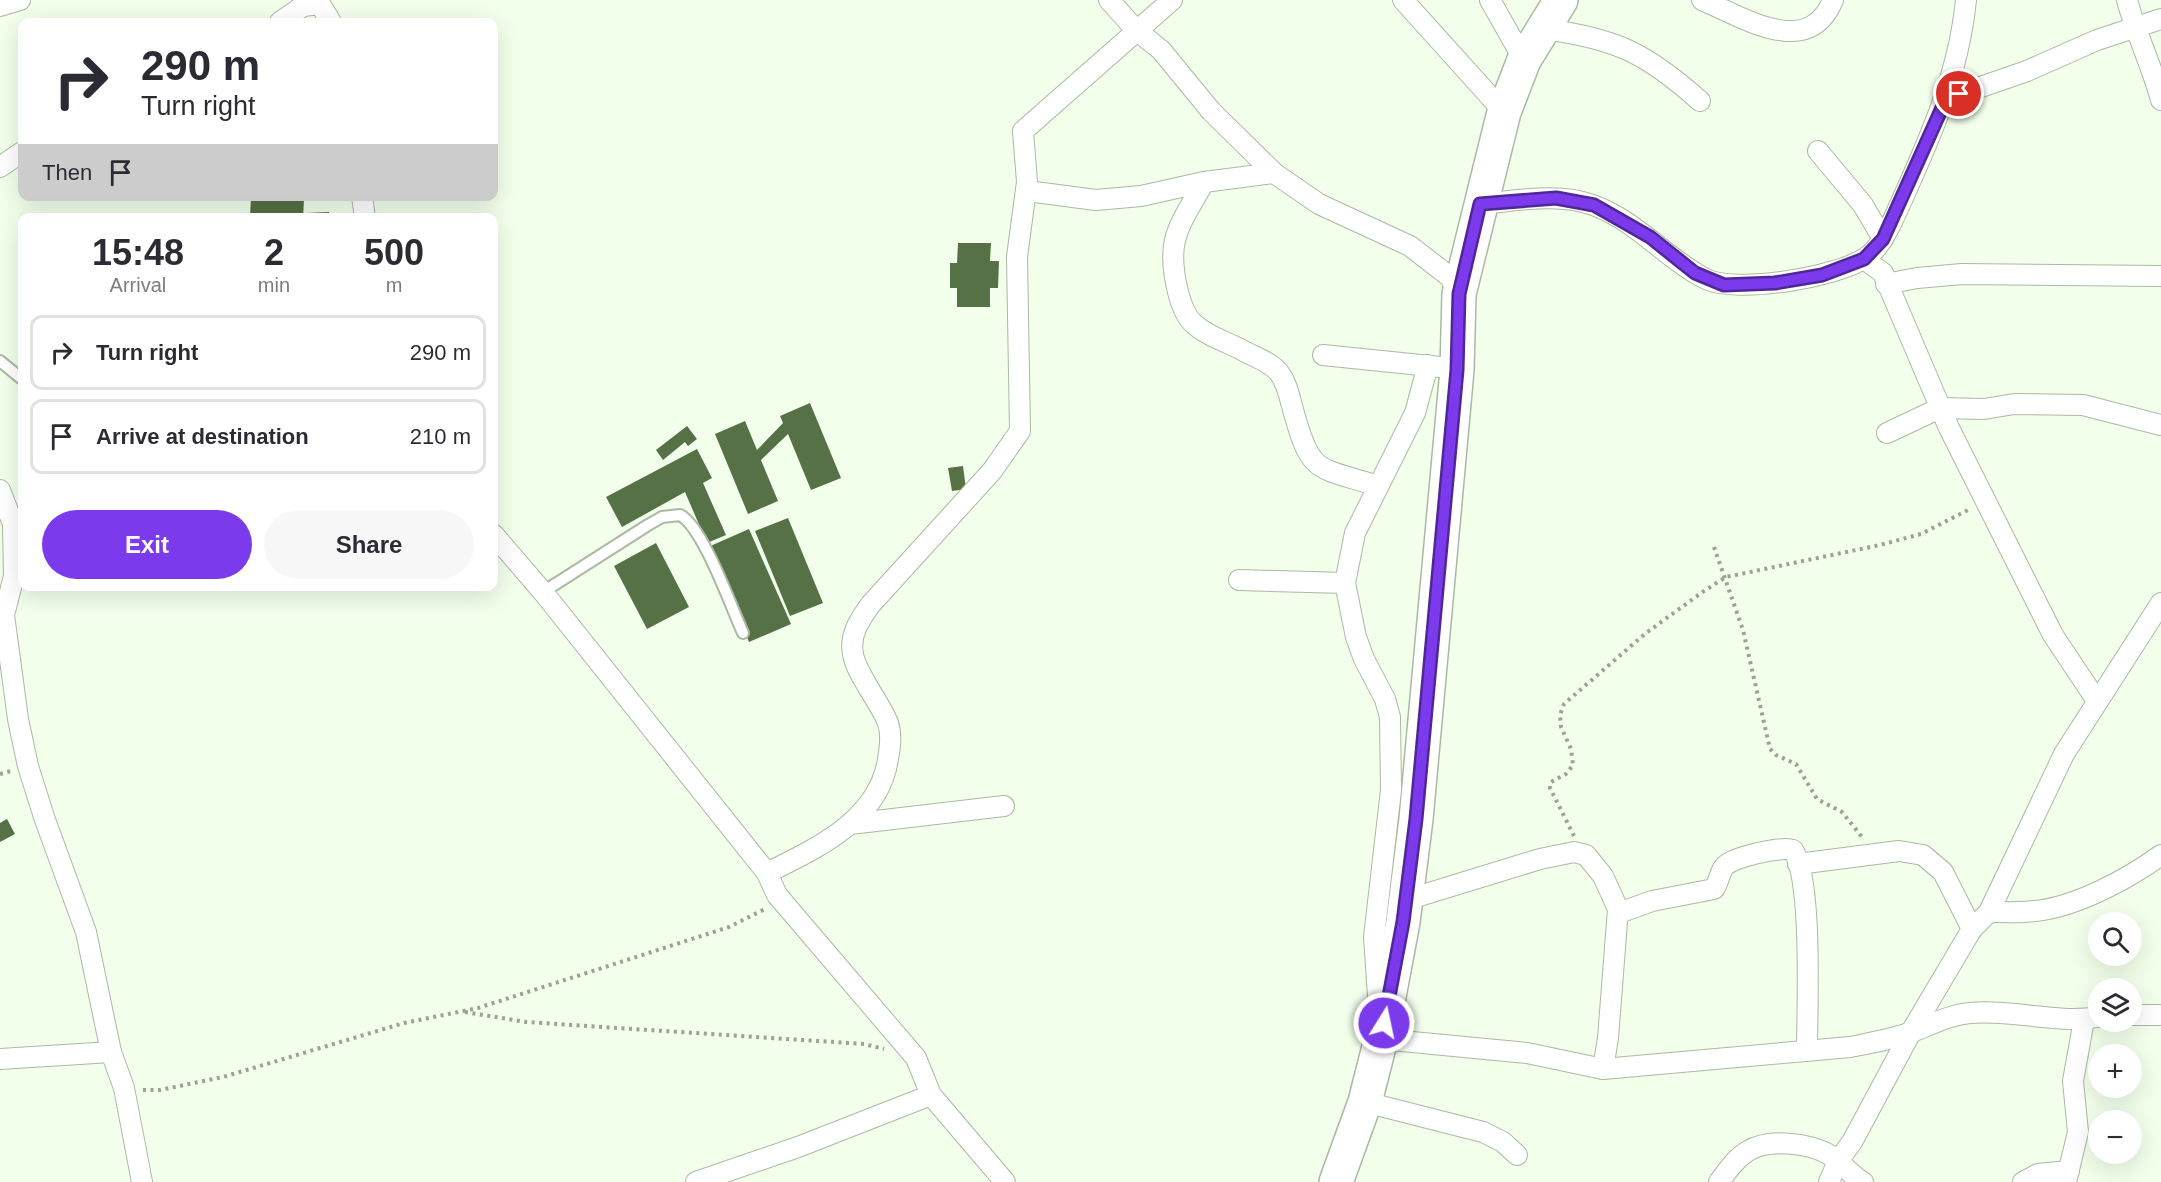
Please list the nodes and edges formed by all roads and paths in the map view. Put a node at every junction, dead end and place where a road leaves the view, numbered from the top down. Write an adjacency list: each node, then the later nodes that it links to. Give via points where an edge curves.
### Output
1 (20, 0): 12 (street)
2 (283, 0): 13 (street)
3 (1109, 0): 19 (street)
4 (1172, 0): 19 (street)
5 (1403, 0): 24 (street)
6 (1490, 0): 20 (street)
7 (1561, 0): 17 (highway)
8 (1702, 0): 9 (street, via 1783,33 1808,27)
9 (1833, 0)
10 (1966, 0): 21 (street, via 1959,51)
11 (2127, 0): 18 (street)
12 (0, 6)
13 (303, 6): 14 (street); 15 (street, via 320,4)
14 (286, 18)
15 (329, 18)
16 (2161, 19): 18 (street)
17 (1545, 28): 20 (highway); 23 (street, via 1622,45 1653,62)
18 (2134, 29): 21 (street); 22 (street, via 2150,62)
19 (1136, 30): 28 (street, via 1161,50 1211,111); 30 (street, via 1023,131)
20 (1524, 60): 24 (highway)
21 (1946, 99): 32 (street)
22 (2161, 100)
23 (1700, 101)
24 (1504, 112): 31 (highway)
25 (1818, 151): 32 (street, via 1863,205)
26 (18, 155): 27 (street)
27 (0, 167)
28 (1274, 173): 29 (street); 36 (street, via 1319,204 1410,246 1450,277)
29 (1204, 182): 30 (street, via 1141,196 1096,200); 44 (street, via 1177,231 1173,249 1174,275 1184,311 1202,331 1279,372 1310,459 1323,469)
30 (1027, 191): 58 (street, via 1017,257 1020,431 992,471 871,604 856,627 853,657 878,701 890,737 879,793)
31 (1480, 204): 33 (street, via 1556,198 1594,205 1650,237 1695,273 1724,285 1775,283 1822,275); 36 (highway)
32 (1883, 239): 33 (street)
33 (1864, 259): 35 (street, via 1883,273)
34 (2161, 276): 35 (street, via 1962,274)
35 (1886, 284): 41 (street)
36 (1459, 294): 39 (highway)
37 (1323, 355): 39 (street)
38 (0, 361): 40 (lane)
39 (1443, 367): 44 (street); 65 (highway, via 1416,819)
40 (18, 375)
41 (1940, 408): 42 (street, via 2083,405); 43 (street); 46 (street)
42 (2161, 425)
43 (1887, 433)
44 (1378, 486): 52 (street, via 1355,533)
45 (0, 490): 49 (street, via 13,524)
46 (1986, 499): 50 (path, via 1921,534); 56 (street, via 2053,635)
47 (498, 540): 53 (street)
48 (1714, 547): 50 (path)
49 (18, 573): 77 (street, via 4,615 18,719 41,807 86,932)
50 (1726, 577): 59 (path, via 1664,618 1564,704 1561,727 1573,765 1551,782 1550,788); 60 (path, via 1743,630 1771,751 1796,764 1818,799 1842,812 1868,845)
51 (1239, 580): 52 (street)
52 (1345, 583): 75 (street, via 1356,637 1385,699 1392,735 1391,790 1374,937)
53 (543, 592): 55 (lane, via 655,520 680,515 691,523 706,550); 63 (street)
54 (2161, 603): 56 (street)
55 (743, 633)
56 (2097, 700): 66 (street, via 2064,753)
57 (1004, 806): 58 (street)
58 (850, 824): 63 (street)
59 (1582, 852): 65 (street, via 1540,859); 67 (street, via 1603,876)
60 (1882, 855): 62 (street); 68 (street, via 1899,851 1930,860 1943,872)
61 (2161, 855): 66 (street, via 2117,883 2087,896 2037,911)
62 (1798, 864): 67 (street, via 1790,849 1761,853 1726,865 1714,889 1652,901); 76 (street, via 1806,912)
63 (767, 873): 64 (street)
64 (777, 895): 69 (path, via 764,910 729,927); 78 (street)
65 (1403, 901): 75 (highway, via 1403,922)
66 (1989, 912): 68 (street)
67 (1618, 913): 80 (street)
68 (1972, 929): 74 (street)
69 (464, 1012): 78 (path, via 526,1022 864,1044); 81 (path, via 404,1023 223,1077 160,1090)
70 (2142, 1015): 71 (street)
71 (2161, 1015)
72 (2088, 1018): 74 (street, via 1970,1013)
73 (2088, 1028): 86 (street, via 2073,1081 2078,1132)
74 (1911, 1032): 76 (street, via 1889,1040); 85 (street)
75 (1381, 1040): 80 (street, via 1527,1053); 83 (highway)
76 (1807, 1051): 80 (street)
77 (111, 1052): 79 (street); 81 (street)
78 (916, 1058): 82 (street)
79 (0, 1059)
80 (1603, 1069)
81 (124, 1088): 87 (street)
82 (931, 1095): 88 (street); 89 (street)
83 (1365, 1102): 84 (street, via 1483,1132); 90 (highway)
84 (1517, 1155)
85 (1838, 1161): 91 (street, via 1803,1146 1764,1145 1746,1152); 92 (street); 93 (street)
86 (2067, 1177): 94 (street, via 2038,1174)
87 (142, 1182)
88 (696, 1182)
89 (1005, 1182)
90 (1336, 1182)
91 (1719, 1182)
92 (1829, 1182)
93 (1863, 1182)
94 (2024, 1182)

